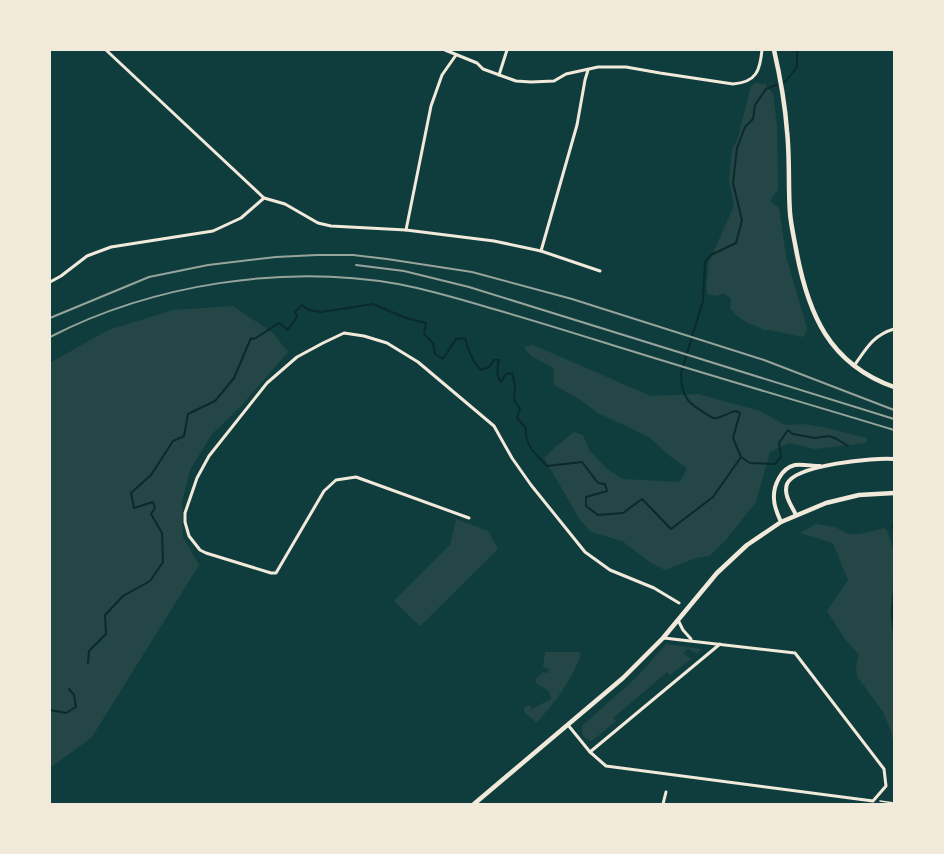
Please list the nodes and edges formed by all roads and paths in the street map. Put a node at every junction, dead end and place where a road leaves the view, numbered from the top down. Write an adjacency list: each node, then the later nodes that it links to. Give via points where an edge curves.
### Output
1 (106, 50): 9 (street)
2 (445, 50): 6 (street)
3 (507, 50): 8 (street)
4 (762, 50): 7 (street, via 757,73 750,80 734,84 626,67)
5 (774, 50): 15 (main road, via 788,134 790,215 799,263 817,320 835,348)
6 (456, 55): 8 (street); 10 (street, via 442,75 431,106)
7 (588, 69): 8 (street, via 554,81 516,81); 11 (street, via 577,125)
8 (499, 75)
9 (264, 198): 10 (street, via 331,226); 13 (street, via 241,218 213,231 111,246 87,256)
10 (406, 230): 11 (street)
11 (541, 251): 12 (street)
12 (600, 270)
13 (50, 282)
14 (894, 329): 15 (street, via 874,339)
15 (854, 366): 16 (main road)
16 (894, 387)
17 (894, 459): 18 (street, via 866,459)
18 (823, 467): 20 (street, via 796,474 789,480 786,495); 22 (street, via 799,465 783,473 775,487 774,500)
19 (894, 493): 20 (main road, via 850,497)
20 (796, 515): 22 (main road)
21 (469, 518): 23 (street, via 356,477 336,480 324,491 276,573 271,573 200,549 189,536 185,513 209,456 267,383 322,342 344,333 364,336 387,343 418,362 494,426 531,485 585,552 610,570)
22 (781, 522): 24 (main road, via 728,562)
23 (679, 603)
24 (678, 619): 25 (main road); 26 (street)
25 (663, 638): 26 (street); 28 (main road)
26 (692, 640): 27 (street)
27 (720, 644): 29 (street); 31 (street, via 795,653 884,769 886,786)
28 (568, 725): 29 (street); 33 (main road)
29 (590, 752): 31 (street, via 606,766)
30 (666, 792): 34 (street)
31 (873, 801): 32 (path)
32 (894, 803)
33 (474, 804)
34 (663, 804)

